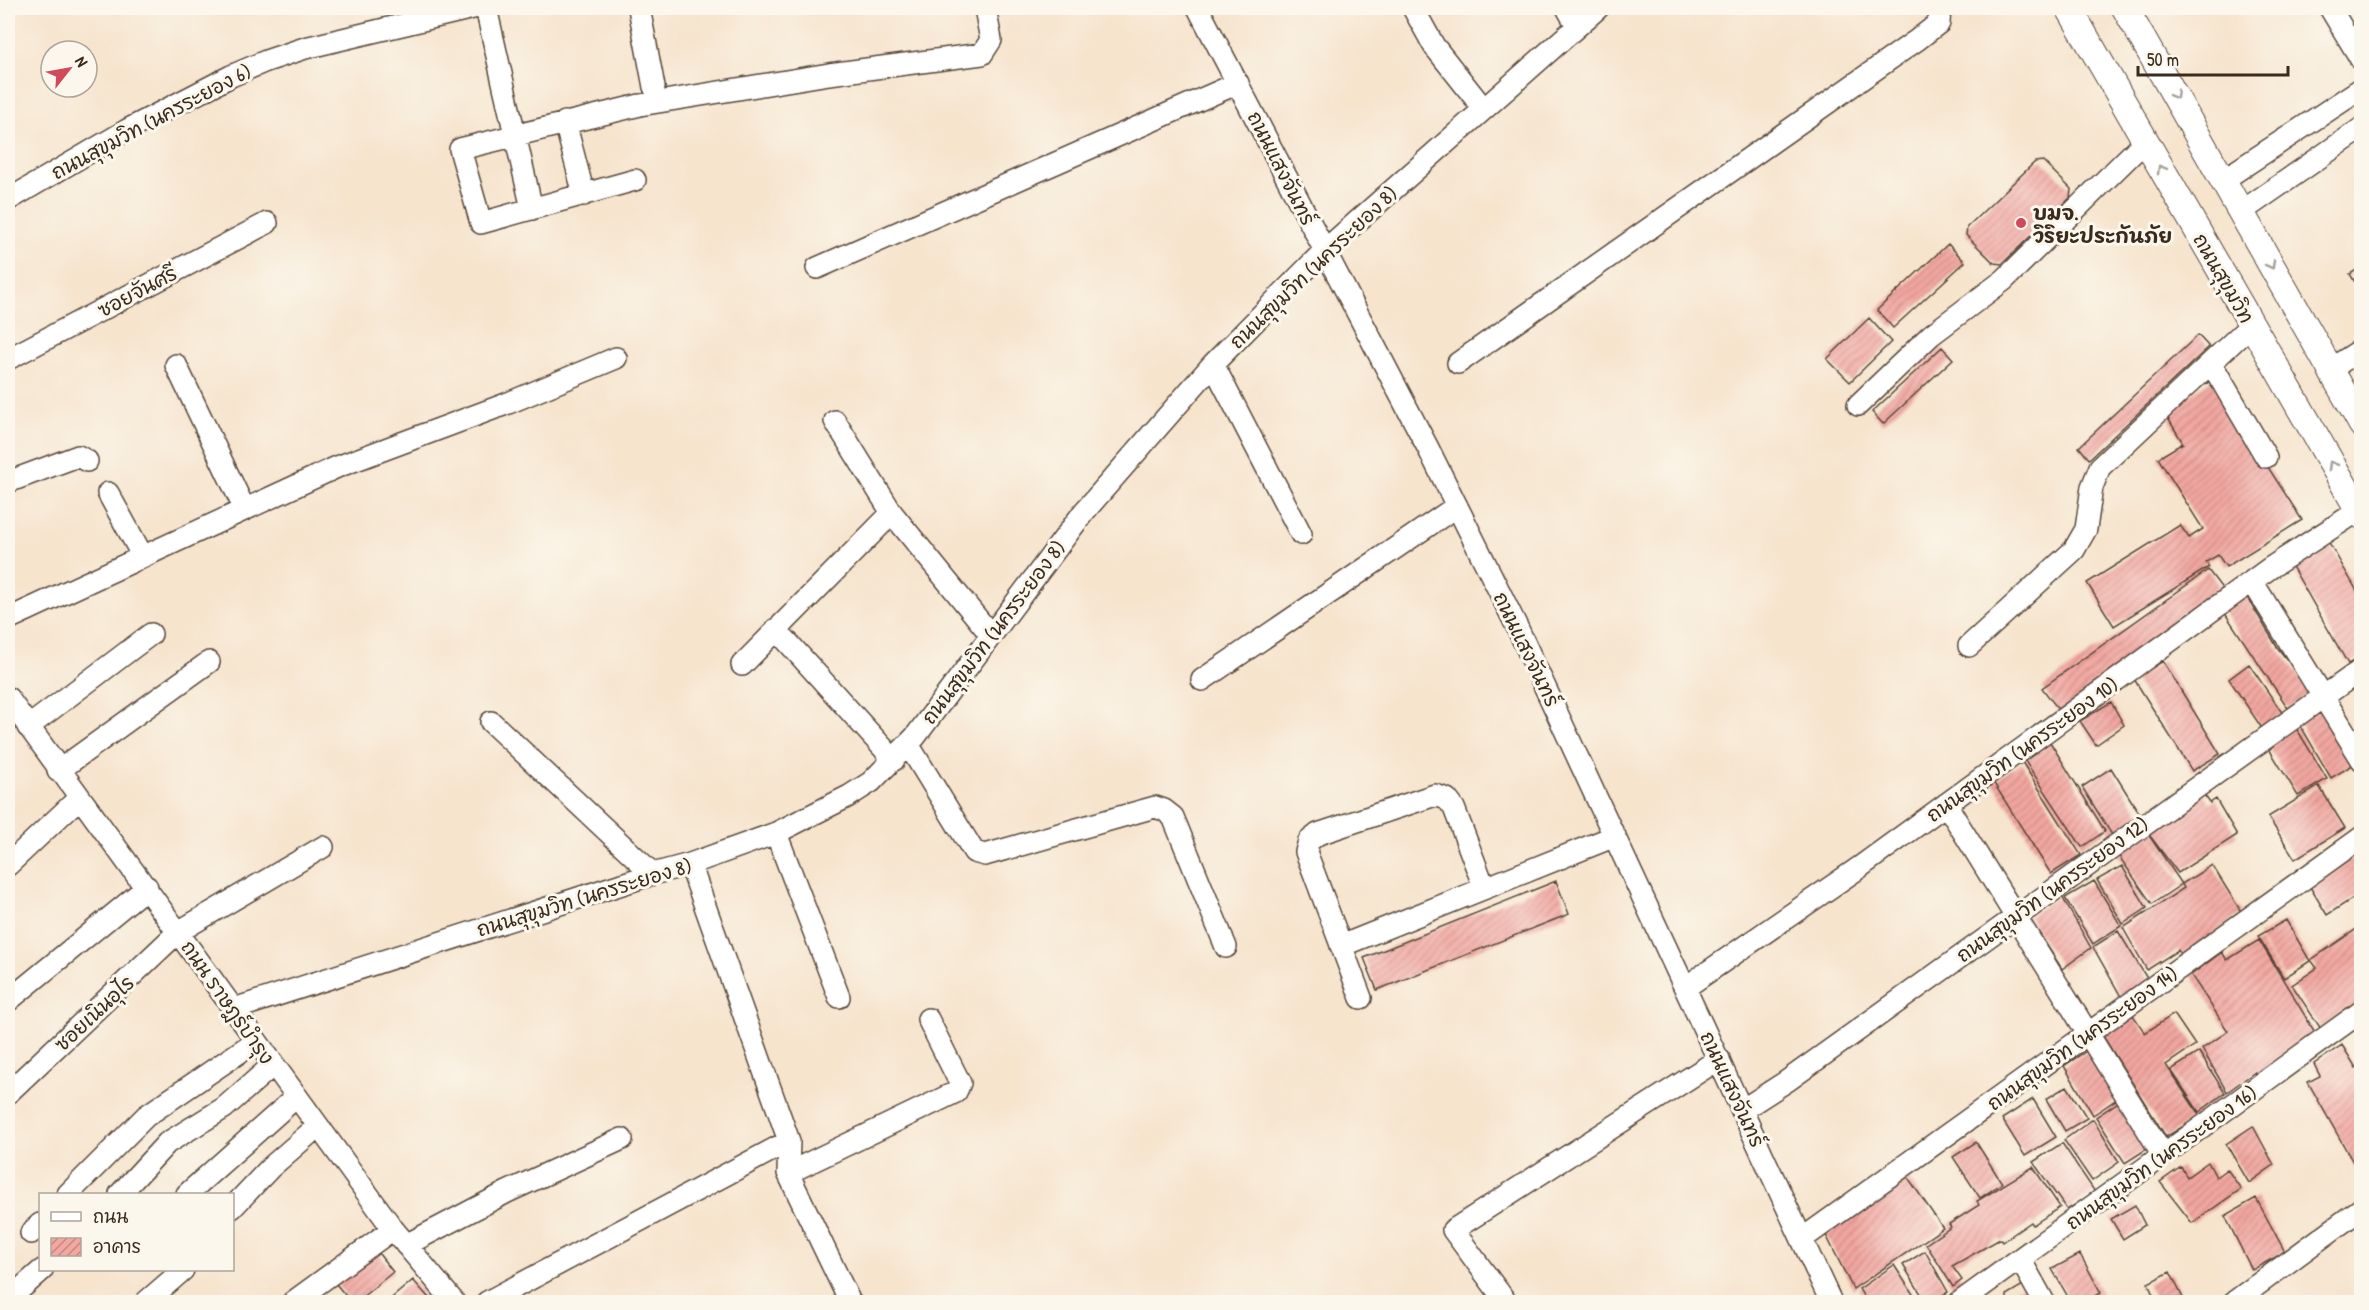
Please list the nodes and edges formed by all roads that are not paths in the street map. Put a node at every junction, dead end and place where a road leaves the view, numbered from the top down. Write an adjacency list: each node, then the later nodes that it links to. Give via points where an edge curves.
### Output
1 (473, 8): 25 (street, ถนนสุขุมวิท (นครระยอง 6), via 266,61 127,130)
2 (486, 8): 20 (street)
3 (639, 8): 15 (street)
4 (985, 8): 18 (street, via 991,40 982,54 640,105)
5 (1198, 8): 14 (street, ถนนแสงจันทร์)
6 (1413, 8): 17 (street, via 1434,46)
7 (1598, 8): 12 (street, ถนนสุขุมวิท (นครระยอง 8))
8 (1940, 8): 35 (street, via 1939,23 1917,40)
9 (2069, 8): 21 (main road, ถนนสุขุมวิท)
10 (2125, 8): 23 (main road, one-way to 23)
11 (2330, 8): 13 (street)
12 (1572, 17): 17 (street, ถนนสุขุมวิท (นครระยอง 8))
13 (2361, 61)
14 (1238, 83): 29 (street, ถนนแสงจันทร์); 30 (street)
15 (654, 87)
16 (2361, 87): 23 (street)
17 (1483, 108): 29 (street, ถนนสุขุมวิท (นครระยอง 8))
18 (565, 122): 20 (street); 24 (street)
19 (2361, 128): 27 (street)
20 (514, 136): 26 (street); 26 (street, via 460,149 482,223)
21 (2145, 141): 31 (main road, ถนนสุขุมวิท, one-way to 21); 40 (street, via 2004,280 1931,335)
22 (634, 180): 24 (street)
23 (2223, 180): 27 (main road)
24 (584, 195): 26 (street)
25 (8, 200)
26 (532, 209)
27 (2241, 212): 39 (main road, one-way to 39)
28 (267, 223): 34 (street, ซอยจันศรี)
29 (1325, 250): 37 (street, ถนนสุขุมวิท (นครระยอง 8)); 47 (street, ถนนแสงจันทร์)
30 (817, 268)
31 (2251, 325): 36 (street); 50 (main road, ถนนสุขุมวิท, one-way to 31)
32 (2361, 349): 39 (street)
33 (616, 358): 48 (street, via 506,404 337,466)
34 (8, 359)
35 (1458, 363)
36 (2211, 363): 43 (street); 58 (street, via 2100,468 2092,487 2086,529 2074,550)
37 (1213, 364): 51 (street); 57 (street, ถนนสุขุมวิท (นครระยอง 8), via 1083,513)
38 (176, 365): 48 (street)
39 (2329, 370): 42 (main road)
40 (1858, 405)
41 (835, 421): 49 (street)
42 (2361, 425)
43 (2266, 457)
44 (87, 461): 45 (street, via 78,456)
45 (8, 482)
46 (108, 493): 52 (street)
47 (1457, 506): 62 (street); 73 (street, ถนนแสงจันทร์)
48 (244, 508): 52 (street)
49 (892, 513): 55 (street); 57 (street)
50 (2360, 513): 53 (street, ถนนสุขุมวิท (นครระยอง 10))
51 (1300, 534)
52 (142, 555): 54 (street)
53 (2252, 581): 63 (street); 71 (street, ถนนสุขุมวิท (นครระยอง 10))
54 (8, 619)
55 (776, 629): 60 (street); 67 (street)
56 (151, 634): 66 (street)
57 (990, 634): 67 (street, ถนนสุขุมวิท (นครระยอง 8))
58 (1969, 646)
59 (208, 662): 69 (street)
60 (742, 665)
61 (2361, 669): 63 (street, ถนนสุขุมวิท (นครระยอง 12))
62 (1202, 680)
63 (2324, 695): 68 (street); 81 (street, ถนนสุขุมวิท (นครระยอง 12))
64 (8, 698): 66 (street, ถนน ราษฎร์บำรุง)
65 (491, 722): 78 (street)
66 (28, 727): 69 (street, ถนน ราษฎร์บำรุง)
67 (901, 752): 72 (street, ถนนสุขุมวิท (นครระยอง 8), via 872,782); 84 (street, via 974,852 985,855 1155,807 1164,810 1173,818)
68 (2361, 760)
69 (58, 771): 70 (street, ถนน ราษฎร์บำรุง)
70 (78, 799): 77 (street); 80 (street, ถนน ราษฎร์บำรุง)
71 (1946, 804): 81 (street); 85 (street, ถนนสุขุมวิท (นครระยอง 10))
72 (776, 833): 76 (street, ถนนสุขุมวิท (นครระยอง 8)); 86 (street)
73 (1615, 836): 79 (street); 85 (street, ถนนแสงจันทร์)
74 (2361, 837): 92 (street, ถนนสุขุมวิท (นครระยอง 14))
75 (323, 848): 82 (street, ซอยเนินอุไร)
76 (690, 864): 78 (street, ถนนสุขุมวิท (นครระยอง 8)); 101 (street)
77 (8, 865)
78 (653, 874): 89 (street, ถนนสุขุมวิท (นครระยอง 8))
79 (1484, 887): 83 (street); 83 (street, via 1447,799 1434,795 1318,834 1309,841 1306,852)
80 (147, 888): 82 (street, ถนน ราษฎร์บำรุง); 88 (street)
81 (2014, 916): 92 (street); 98 (street, ถนนสุขุมวิท (นครระยอง 12))
82 (178, 932): 89 (street, ถนน ราษฎร์บำรุง); 96 (street, ซอยเนินอุไร)
83 (1341, 946): 87 (street)
84 (1226, 948)
85 (1686, 987): 94 (street, ถนนแสงจันทร์)
86 (839, 997)
87 (1360, 998)
88 (8, 1001)
89 (234, 1009): 93 (street, ถนน ราษฎร์บำรุง)
90 (2361, 1011): 102 (street, ถนนสุขุมวิท (นครระยอง 16))
91 (928, 1019): 103 (street, via 960,1083 956,1092)
92 (2086, 1035): 102 (street); 110 (street, ถนนสุขุมวิท (นครระยอง 14))
93 (256, 1041): 95 (street, ถนน ราษฎร์บำรุง); 104 (street, via 146,1116)
94 (1719, 1059): 98 (street, ถนนแสงจันทร์); 120 (street, via 1453,1230)
95 (273, 1065): 97 (street, ถนน ราษฎร์บำรุง); 105 (street, via 224,1108 167,1143)
96 (8, 1093)
97 (296, 1097): 99 (street, ถนน ราษฎร์บำรุง); 106 (street)
98 (1742, 1110): 110 (street, ถนนแสงจันทร์)
99 (318, 1126): 107 (street); 109 (street, ถนน ราษฎร์บำรุง)
100 (622, 1139): 109 (street)
101 (789, 1141): 103 (street); 118 (street)
102 (2163, 1155): 111 (street, ถนนสุขุมวิท (นครระยอง 16))
103 (788, 1173): 119 (street)
104 (69, 1193)
105 (121, 1193)
106 (188, 1193)
107 (234, 1206)
108 (2361, 1208): 124 (street)
109 (400, 1237): 114 (street, ถนน ราษฎร์บำรุง); 117 (street)
110 (1802, 1239): 121 (street, ถนนแสงจันทร์)
111 (2020, 1259): 122 (street, ถนนสุขุมวิท (นครระยอง 16)); 123 (street)
112 (40, 1271): 115 (street)
113 (181, 1271): 116 (street)
114 (443, 1299)
115 (8, 1300)
116 (146, 1302)
117 (293, 1302)
118 (487, 1302)
119 (850, 1302)
120 (1506, 1302)
121 (1831, 1302)
122 (1960, 1302)
123 (2044, 1302)
124 (2234, 1302)

